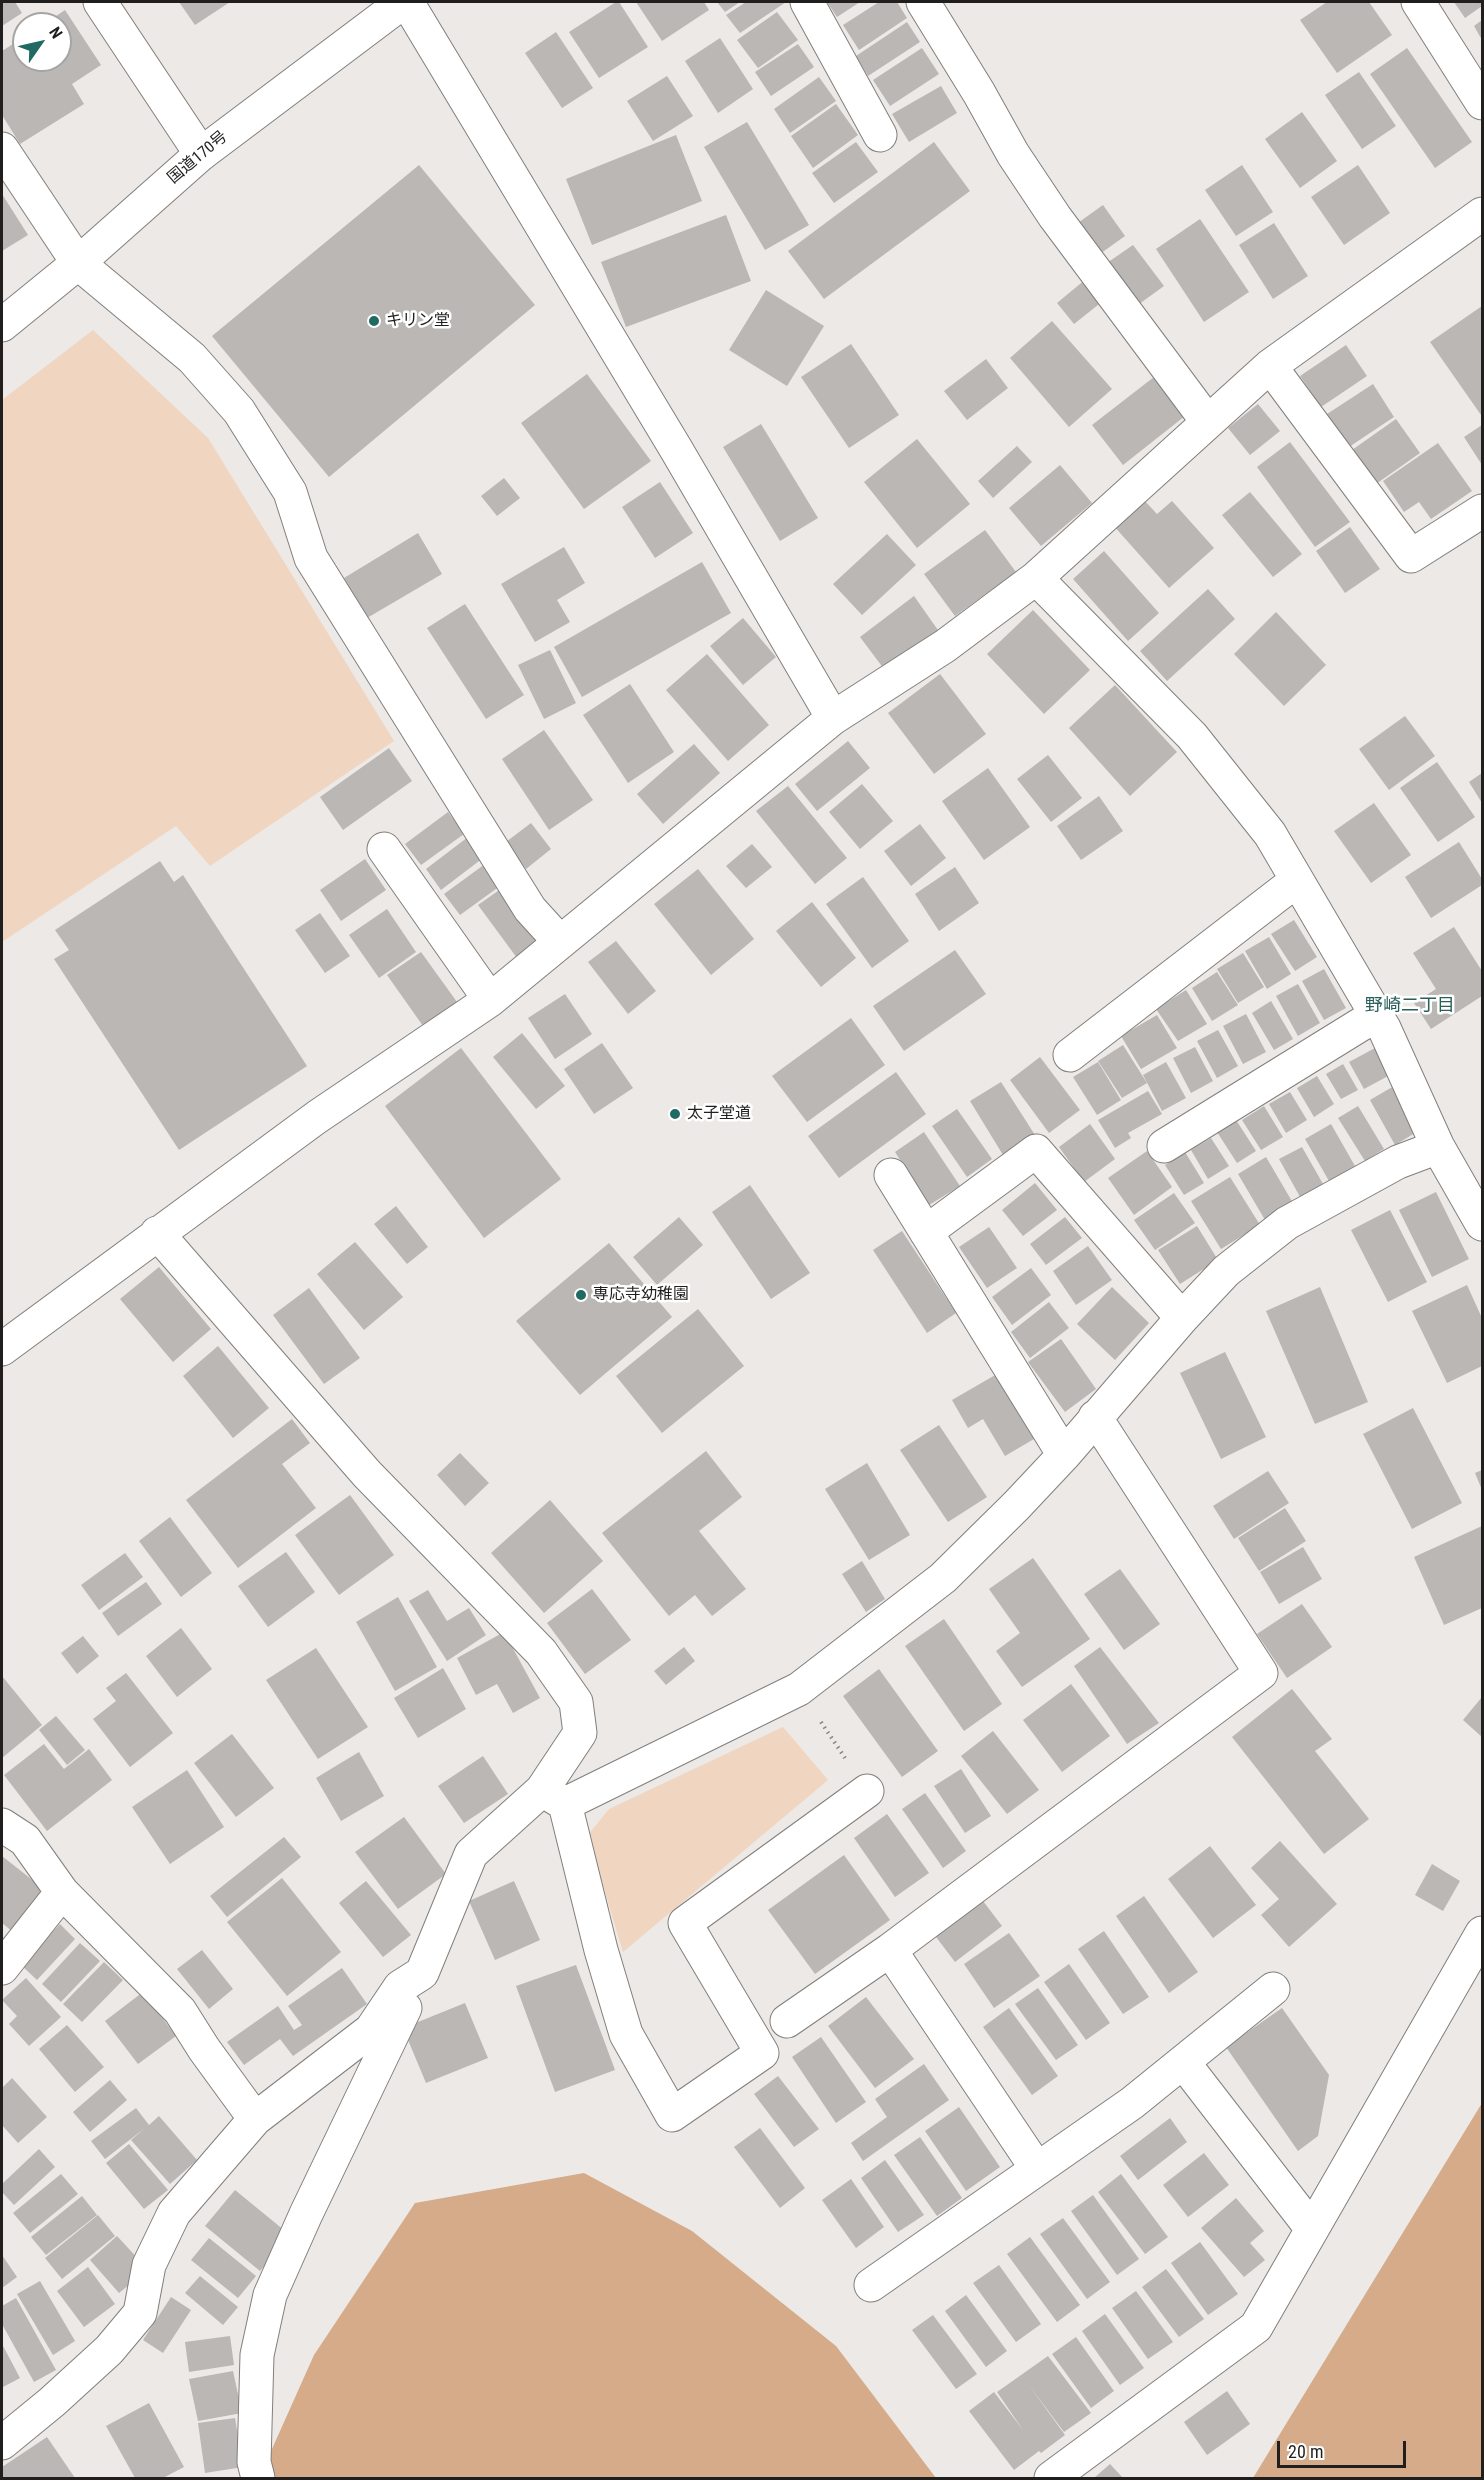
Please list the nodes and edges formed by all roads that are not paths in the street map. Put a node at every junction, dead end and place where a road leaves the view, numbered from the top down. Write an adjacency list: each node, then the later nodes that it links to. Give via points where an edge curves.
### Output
1 (100, 2): 10 (main road)
2 (403, 2): 10 (main road, 国道170号)
3 (407, 2): 18 (main road)
4 (807, 2): 8 (main road)
5 (922, 2): 15 (main road, via 1055,217)
6 (1418, 2): 7 (main road)
7 (1482, 103)
8 (880, 135)
9 (2, 149): 12 (main road)
10 (201, 154): 12 (main road, 国道170号)
11 (1482, 214): 14 (main road)
12 (78, 263): 13 (main road, 国道170号); 21 (main road, via 192,358 239,411 290,492 311,558 530,909)
13 (2, 325)
14 (1270, 366): 15 (main road); 16 (main road, via 1411,556)
15 (1207, 421): 17 (main road)
16 (1482, 511)
17 (1036, 578): 18 (main road, via 945,646); 20 (main road, via 1192,736 1270,834)
18 (833, 718): 21 (main road)
19 (384, 849): 22 (main road)
20 (1296, 881): 23 (main road); 24 (main road)
21 (560, 942): 22 (main road)
22 (490, 1000): 30 (main road, via 317,1117)
23 (1377, 1015): 25 (main road); 26 (main road)
24 (1070, 1055)
25 (1164, 1146)
26 (1438, 1147): 28 (main road); 31 (main road, via 1398,1161 1287,1223 1226,1271)
27 (891, 1175): 29 (main road)
28 (1482, 1224)
29 (926, 1232): 31 (main road, via 1036,1151); 34 (main road)
30 (158, 1233): 32 (main road); 36 (main road, via 367,1474 541,1652 576,1702 580,1733)
31 (1182, 1318): 33 (main road)
32 (2, 1349)
33 (1095, 1418): 34 (main road); 40 (main road, via 1260,1673)
34 (1064, 1455): 36 (main road, via 943,1578 798,1689)
35 (867, 1791): 36 (main road, via 685,1923 762,2053 672,2115 626,2034)
36 (554, 1797): 42 (main road, via 471,1854)
37 (2, 1826): 38 (main road, via 25,1840)
38 (62, 1892): 41 (main road); 46 (main road, via 180,2011)
39 (1482, 1933): 48 (main road)
40 (890, 1950): 44 (main road); 47 (main road)
41 (2, 1968)
42 (422, 1973): 46 (main road, via 400,1987 371,2030); 51 (main road, via 270,2295 257,2355 254,2462)
43 (1273, 1989): 45 (main road)
44 (787, 2021)
45 (1183, 2062): 47 (main road); 48 (main road)
46 (255, 2119): 50 (main road, via 174,2213 149,2265 140,2313 109,2350)
47 (1037, 2169): 49 (main road)
48 (1312, 2229): 52 (main road, via 1257,2327)
49 (870, 2285)
50 (2, 2443)
51 (258, 2478)
52 (1051, 2478)

